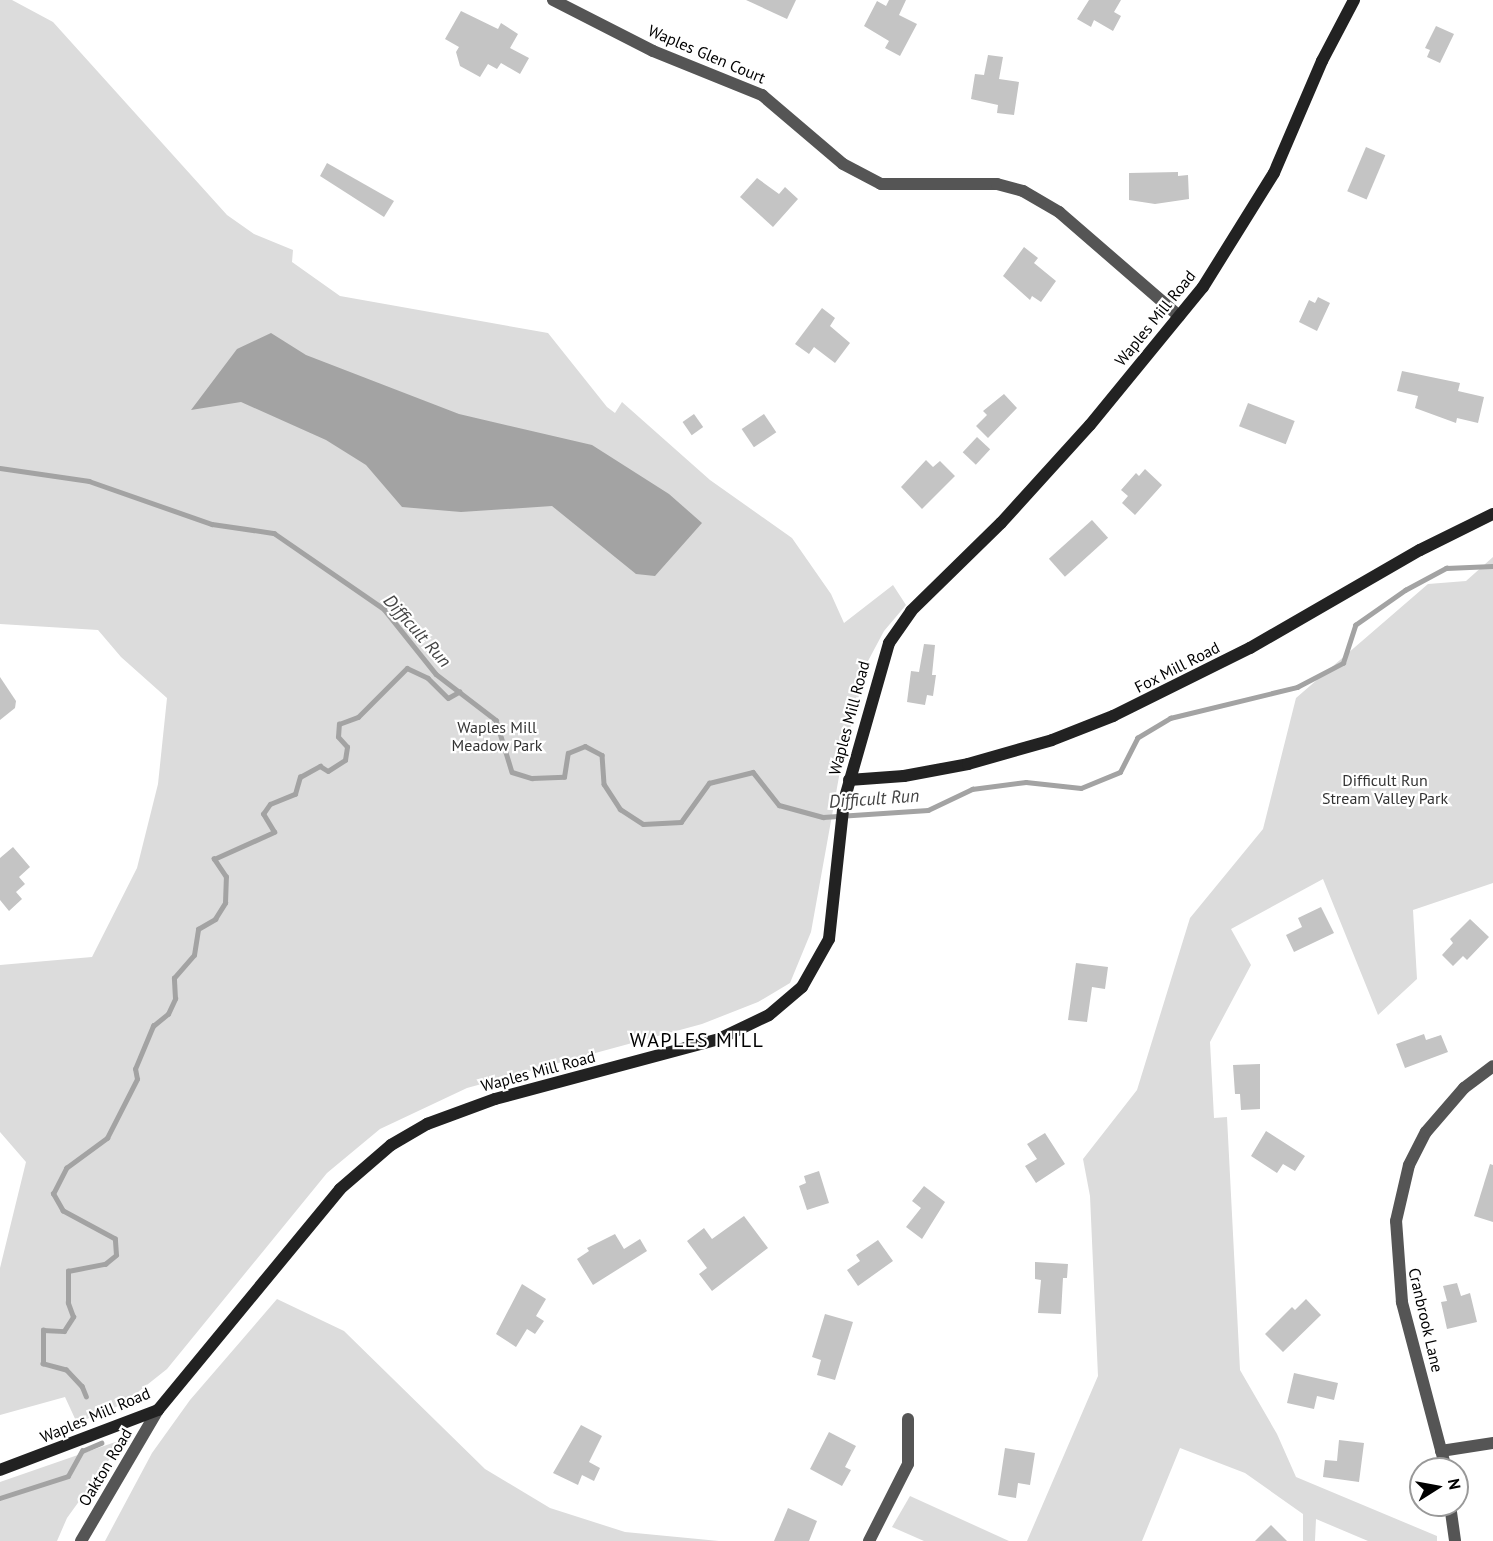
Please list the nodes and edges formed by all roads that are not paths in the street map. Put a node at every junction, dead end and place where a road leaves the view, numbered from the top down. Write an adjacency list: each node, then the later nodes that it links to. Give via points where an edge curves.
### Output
1 (553, 0): 3 (street, Waples Glen Court, via 653,51 762,95 843,164 881,184 997,184 1023,191 1059,212)
2 (1354, 0): 3 (main road, Waples Mill Road, via 1322,61 1274,173 1223,258)
3 (1179, 316): 5 (main road, Waples Mill Road, via 1090,425 900,624 880,665)
4 (1493, 514): 5 (main road, Fox Mill Road, via 1420,550 1250,648 1113,716 1052,740 968,764 904,776)
5 (849, 780): 7 (main road, Waples Mill Road, via 839,832 829,939 814,970 783,1005 755,1024 719,1039 495,1099 427,1124 391,1145 340,1189)
6 (1493, 1066): 10 (street, Cranbrook Lane, via 1464,1088 1426,1132 1409,1165 1396,1221 1402,1302)
7 (159, 1410): 12 (main road, Waples Mill Road); 14 (street, Oakton Road)
8 (908, 1419): 15 (street, via 908,1464)
9 (1493, 1443): 10 (street)
10 (1441, 1451): 11 (street, Cranbrook Lane)
11 (1443, 1457)
12 (0, 1470)
13 (1452, 1517): 16 (street)
14 (81, 1541)
15 (869, 1541)
16 (1455, 1541)

